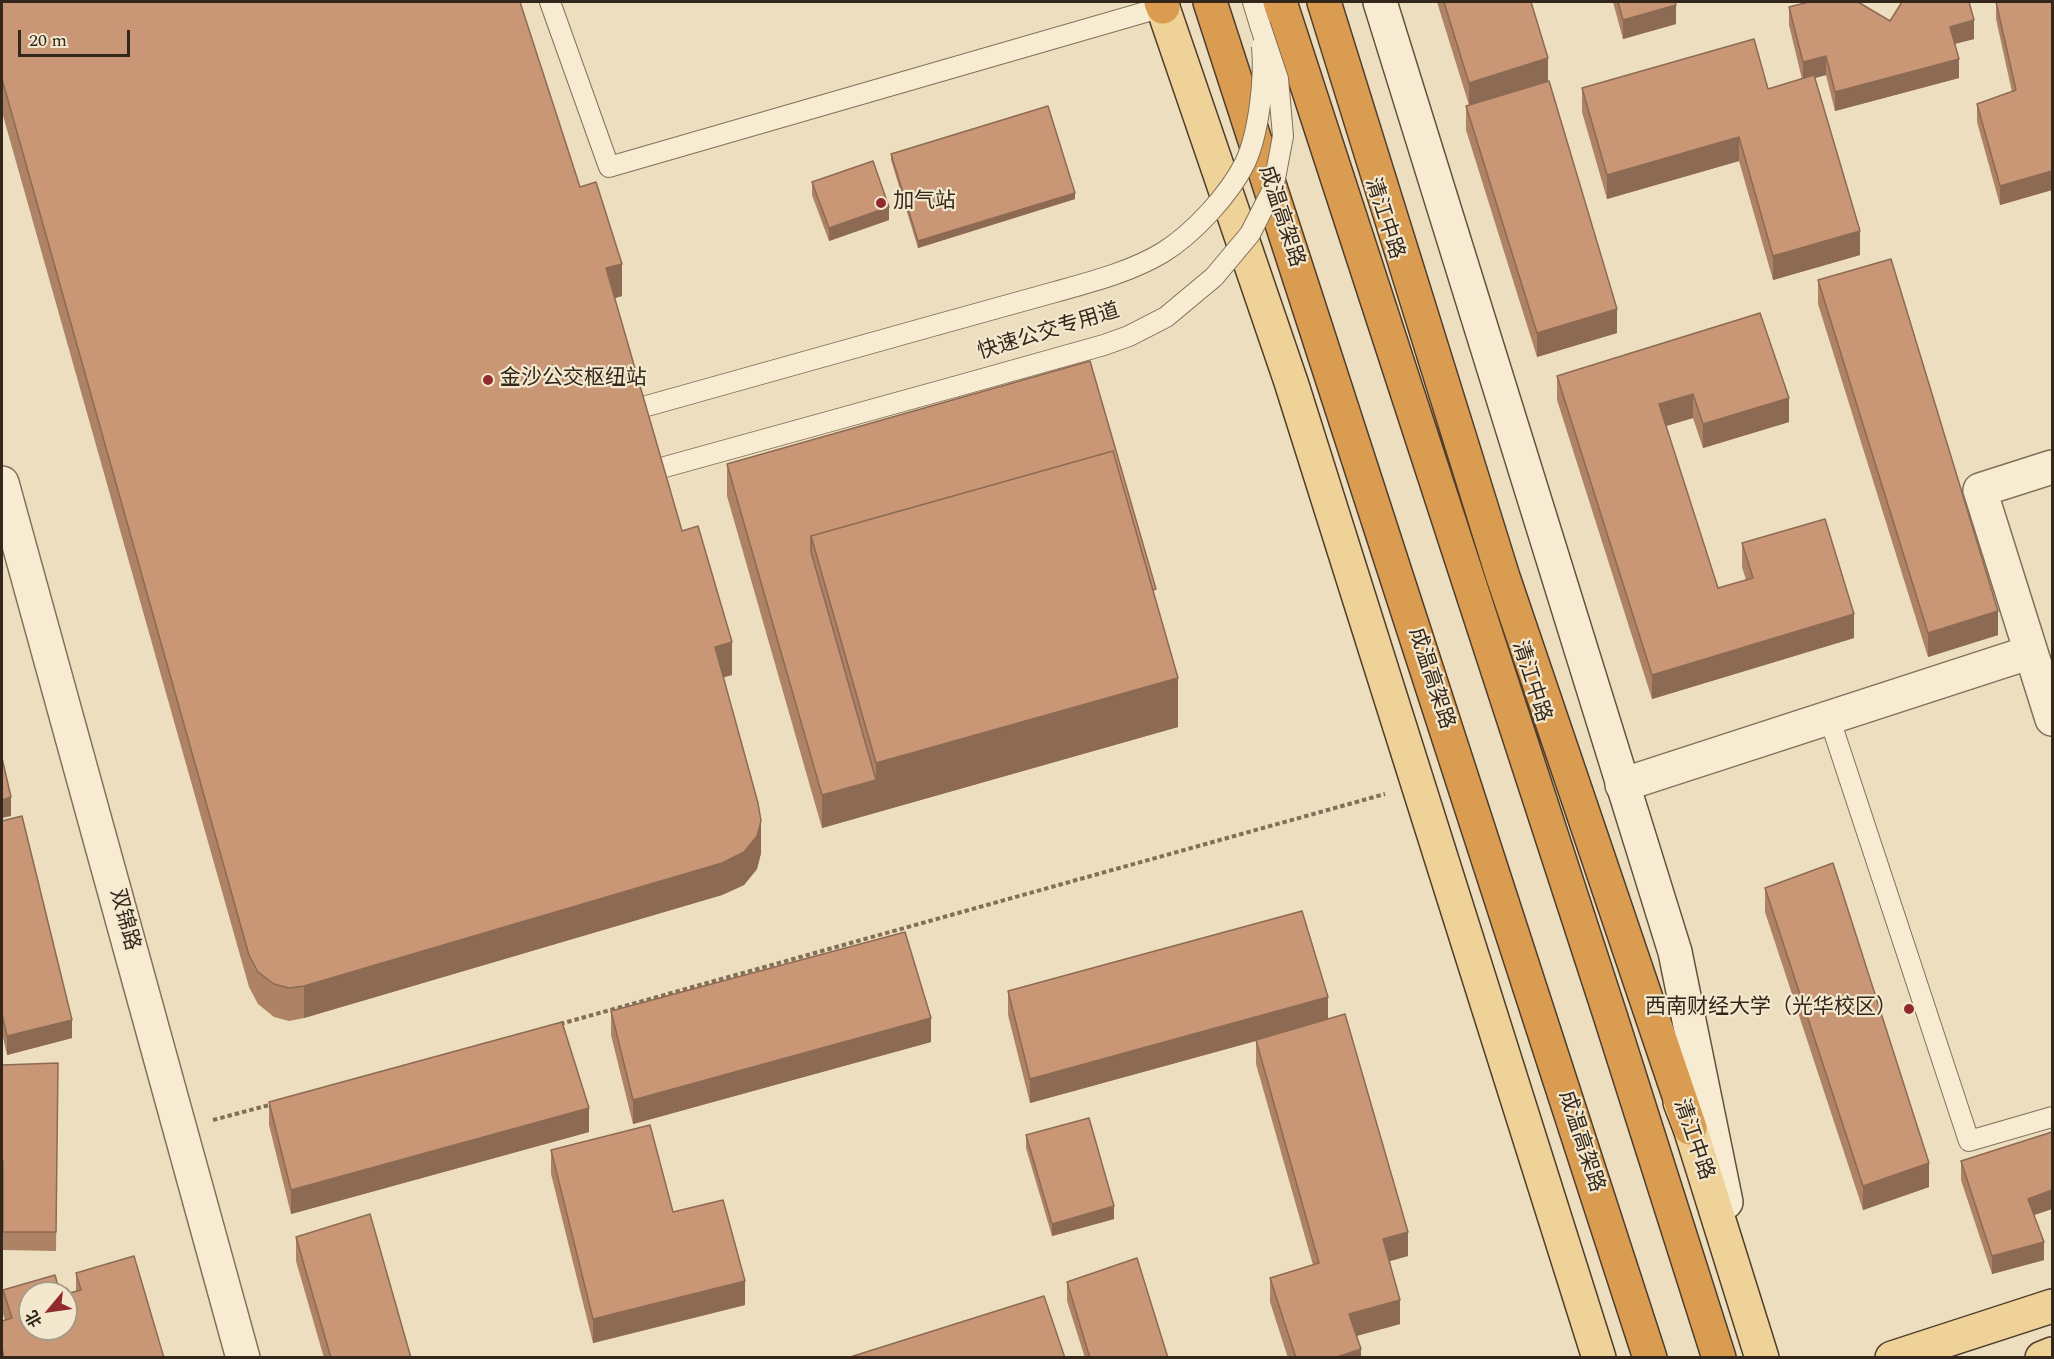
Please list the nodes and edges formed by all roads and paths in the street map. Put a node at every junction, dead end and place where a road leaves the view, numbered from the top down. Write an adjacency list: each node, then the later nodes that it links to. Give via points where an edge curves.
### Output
1 (550, 2): 7 (lane, via 609,167)
2 (1210, 2): 28 (highway, 成温高架路, bridge)
3 (1252, 2): 8 (lane, 快速公交专用道)
4 (1314, 2): 21 (main road, 清江中路, via 1582,847)
5 (1324, 2): 21 (highway, via 1503,577)
6 (1380, 2): 17 (street)
7 (1161, 3): 16 (main road, via 1291,382)
8 (1270, 13): 9 (lane, 快速公交专用道, bridge, via 1262,51 1260,110 1246,162 1198,225 1162,252 1089,282); 11 (lane, 快速公交专用道, bridge, via 1283,136 1273,189 1250,234 1214,277 1166,317 1104,345); 29 (highway, via 1610,1016)
9 (636, 409)
10 (2052, 467): 13 (street, via 1980,490)
11 (654, 470)
12 (2, 483): 22 (street, 双锦路)
13 (2031, 652): 14 (street); 15 (street)
14 (1830, 717): 17 (street); 20 (lane, via 1969,1142)
15 (2052, 719)
16 (1418, 785): 18 (path); 27 (main road)
17 (1622, 785): 24 (street, via 1675,952)
18 (551, 1027)
19 (273, 1104): 22 (path)
20 (2052, 1117)
21 (1690, 1128): 24 (main road, 清江中路)
22 (181, 1130): 26 (street, 双锦路)
23 (2052, 1306): 31 (main road)
24 (1749, 1319): 30 (main road, 清江中路)
25 (2052, 1354): 32 (main road)
26 (243, 1358)
27 (1599, 1358)
28 (1650, 1358)
29 (1719, 1358)
30 (1762, 1358)
31 (1892, 1358)
32 (2042, 1358)

